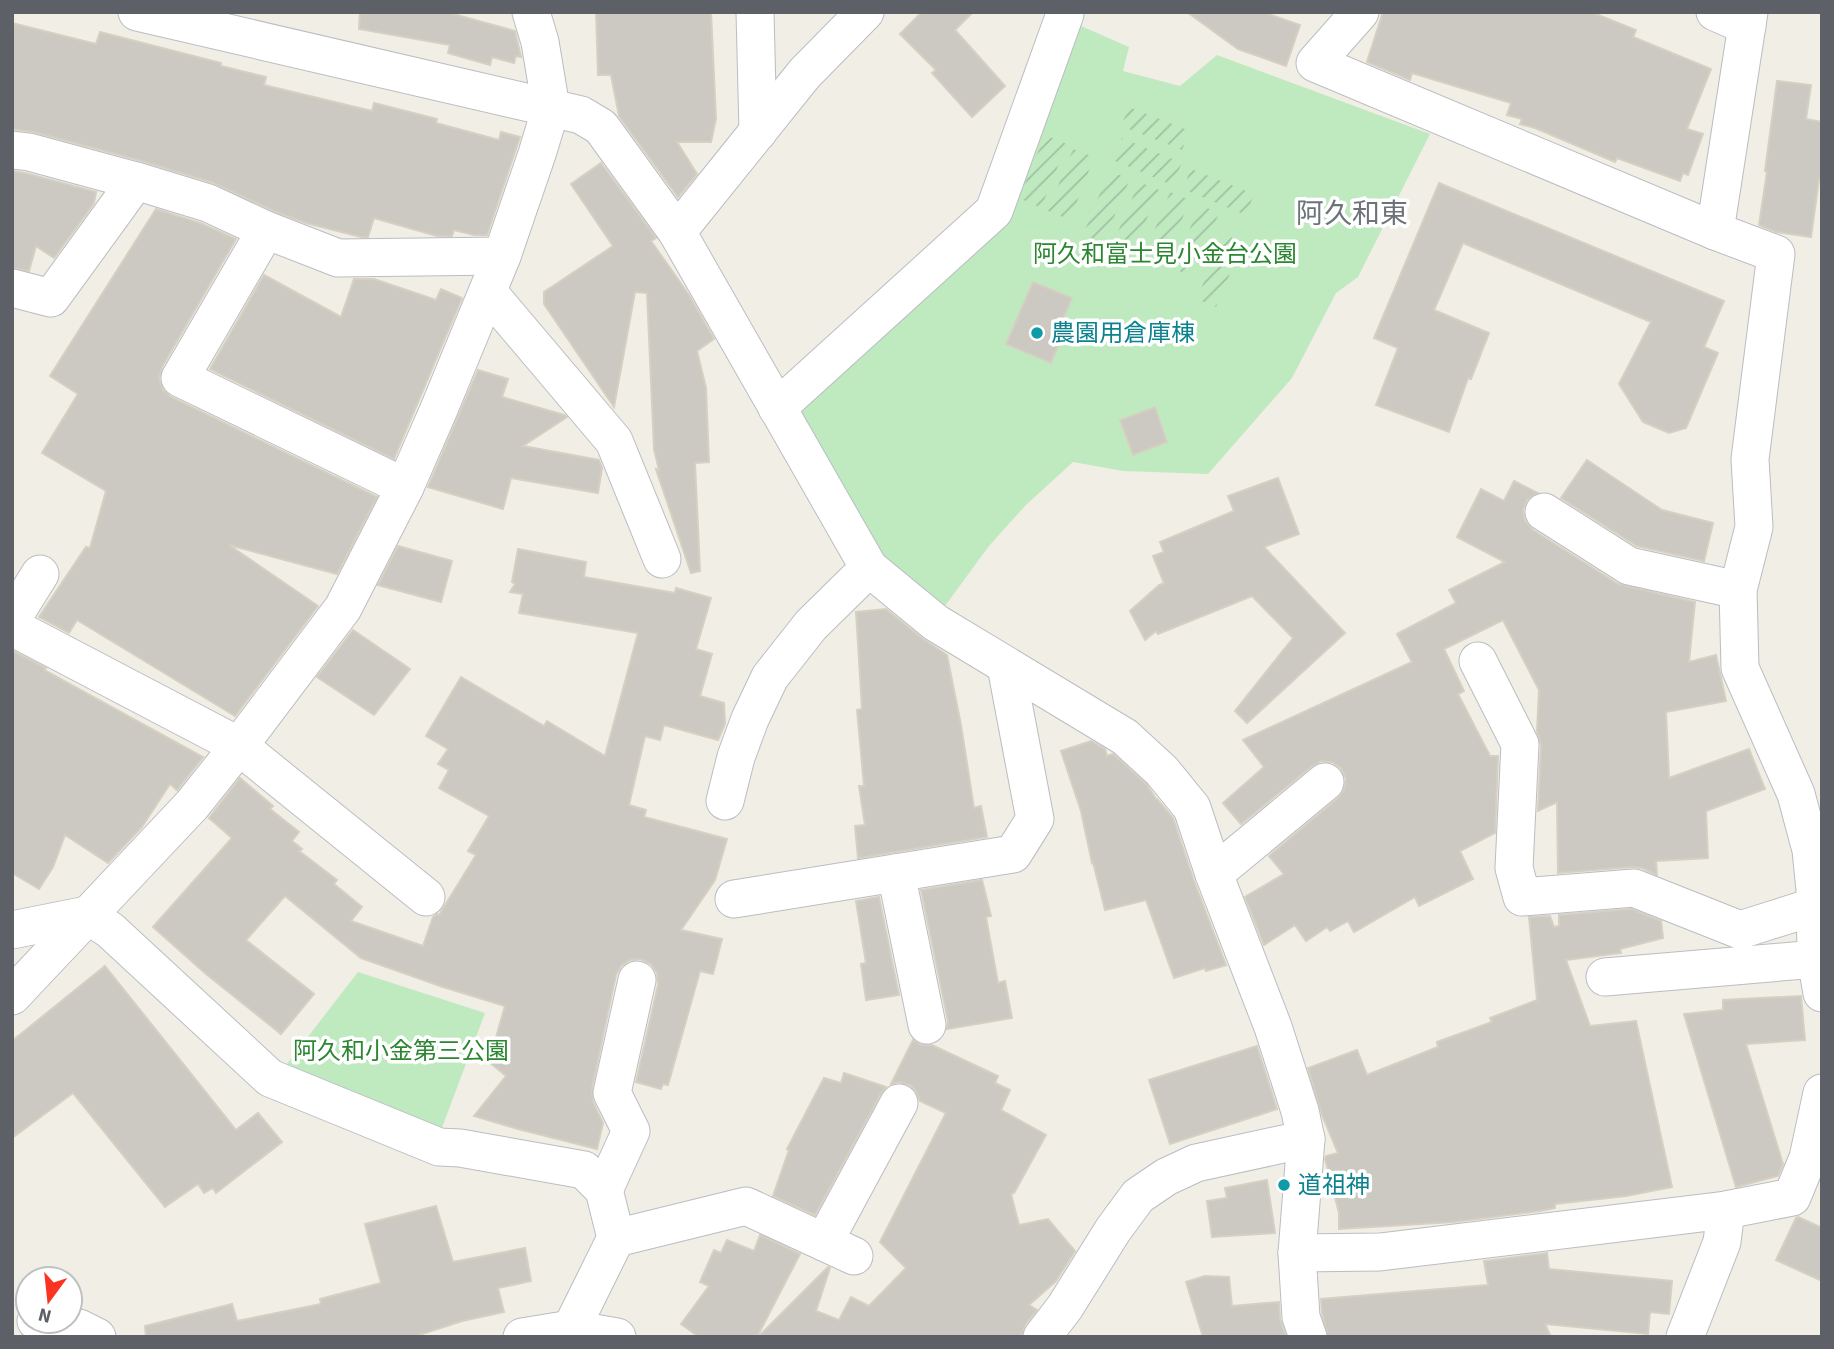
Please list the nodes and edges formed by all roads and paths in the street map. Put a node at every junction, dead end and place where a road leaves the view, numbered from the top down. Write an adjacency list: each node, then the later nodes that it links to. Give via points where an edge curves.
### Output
1 (136, 12): 8 (street)
2 (531, 12): 8 (street)
3 (755, 12): 9 (street)
4 (865, 12): 9 (street, via 805,73)
5 (1360, 12): 13 (street, via 1315,63)
6 (1065, 14): 18 (street, via 994,211)
7 (1737, 17): 13 (street)
8 (551, 108): 14 (street, via 581,115 601,127); 15 (street)
9 (758, 132): 14 (street)
10 (12, 150): 11 (street)
11 (136, 181): 12 (street, via 208,203); 16 (street, via 51,298)
12 (266, 230): 15 (street, via 338,258); 19 (street, via 180,378)
13 (1716, 231): 24 (street, via 1776,254 1750,459 1754,527)
14 (677, 232): 18 (street)
15 (502, 256): 17 (street)
16 (12, 288)
17 (488, 292): 19 (street); 21 (street, via 614,441)
18 (777, 408): 22 (street)
19 (405, 487): 29 (street, via 343,608)
20 (1544, 512): 24 (street, via 1629,566)
21 (662, 559)
22 (869, 568): 28 (street, via 936,623); 31 (street, via 811,625 770,677 736,757)
23 (40, 574): 25 (street)
24 (1738, 590): 36 (street, via 1740,668 1796,794 1811,850)
25 (12, 619)
26 (12, 627): 29 (street)
27 (1478, 661): 36 (street, via 1520,744 1514,868 1522,897 1634,888 1740,930)
28 (1006, 666): 32 (street, via 1035,819 1013,854); 33 (street, via 1119,733 1162,771 1192,808)
29 (239, 746): 34 (street); 37 (street, via 192,805)
30 (1325, 782): 33 (street)
31 (725, 801)
32 (896, 873): 35 (street); 43 (street)
33 (1214, 874): 46 (street, via 1273,1027)
34 (426, 897)
35 (734, 899)
36 (1816, 906): 39 (street)
37 (87, 915): 38 (street); 42 (street); 47 (street, via 110,930 270,1078 439,1147 584,1170)
38 (12, 930)
39 (1819, 976): 40 (street)
40 (1605, 978)
41 (637, 980): 47 (street, via 612,1093 631,1131)
42 (12, 996)
43 (927, 1026)
44 (1822, 1093): 48 (street, via 1808,1158 1792,1197)
45 (899, 1102): 49 (street, via 839,1249 746,1206)
46 (1306, 1139): 50 (street); 54 (street, via 1196,1163 1138,1196)
47 (604, 1190): 49 (street)
48 (1726, 1210): 50 (street, via 1380,1252); 56 (street, via 1722,1242)
49 (616, 1238): 51 (street)
50 (1297, 1253): 55 (street, via 1301,1317)
51 (571, 1329): 52 (street); 53 (street)
52 (522, 1337)
53 (617, 1337)
54 (1042, 1337)
55 (1308, 1337)
56 (1685, 1337)

